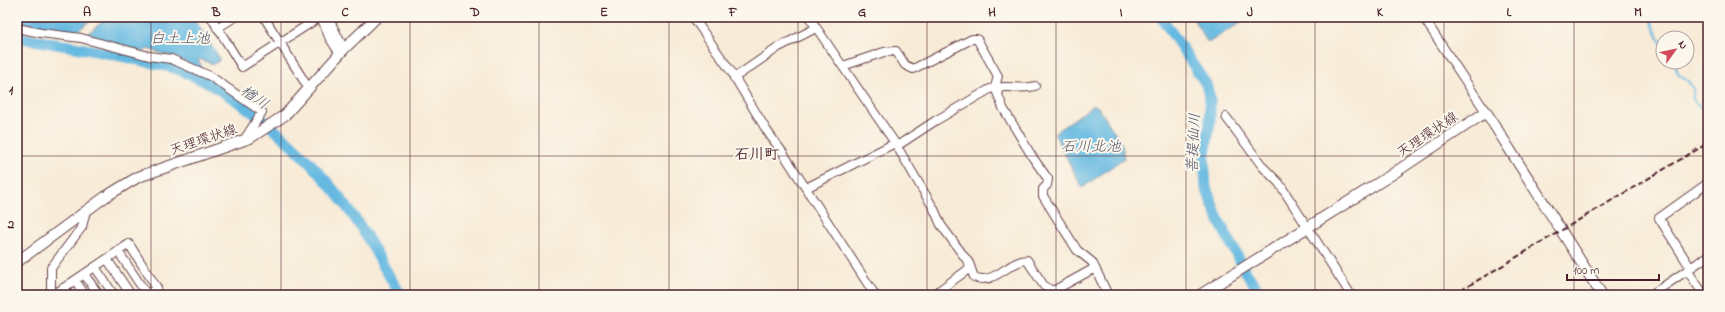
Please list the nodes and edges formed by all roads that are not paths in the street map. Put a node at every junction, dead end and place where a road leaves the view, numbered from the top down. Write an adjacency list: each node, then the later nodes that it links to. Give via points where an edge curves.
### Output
1 (211, 17): 11 (street)
2 (235, 17): 11 (street)
3 (264, 17): 13 (street)
4 (320, 17): 13 (street); 14 (street, via 329,37)
5 (328, 17): 14 (street)
6 (377, 17): 14 (main road, 天理環状線)
7 (693, 17): 16 (street)
8 (808, 17): 12 (street)
9 (1423, 17): 20 (street)
10 (17, 28): 22 (street, via 81,38 149,56 171,59 210,76 262,112)
11 (218, 28): 13 (street, via 242,67)
12 (816, 28): 15 (street); 16 (street, via 779,47)
13 (280, 42): 19 (street)
14 (342, 51): 19 (main road, 天理環状線)
15 (843, 66): 18 (street, via 884,52 896,51 905,65 913,69 972,39 977,39 998,76); 23 (street)
16 (734, 78): 25 (street)
17 (1035, 86): 18 (street)
18 (995, 87): 23 (street); 34 (street, via 1014,128 1048,179 1043,196 1077,250 1092,262)
19 (309, 89): 22 (main road, 天理環状線, via 274,123)
20 (1486, 112): 27 (main road, 天理環状線); 51 (main road)
21 (1226, 117): 27 (street)
22 (244, 140): 26 (main road, 天理環状線, via 138,177)
23 (896, 144): 25 (street); 33 (street, via 941,224)
24 (1708, 183): 35 (street, via 1659,218)
25 (806, 188): 46 (street)
26 (86, 210): 31 (main road, 天理環状線); 39 (street, via 82,227 51,268)
27 (1308, 226): 49 (main road, 天理環状線); 50 (street)
28 (118, 251): 30 (street); 45 (street); 45 (street, via 129,244 157,288)
29 (1708, 256): 35 (street)
30 (107, 259): 32 (street); 44 (street)
31 (20, 260)
32 (95, 267): 36 (street); 43 (street)
33 (970, 268): 34 (street, via 974,277 985,279 1020,260 1027,260 1044,286 1053,291); 47 (street)
34 (1095, 268): 48 (street)
35 (1688, 269): 52 (street); 53 (street)
36 (84, 274): 37 (street); 42 (street)
37 (75, 280): 38 (street); 41 (street)
38 (63, 288): 39 (street); 40 (street)
39 (52, 295)
40 (68, 295)
41 (84, 295)
42 (99, 295)
43 (114, 295)
44 (131, 295)
45 (147, 295)
46 (875, 295)
47 (933, 295)
48 (1108, 295)
49 (1200, 295)
50 (1351, 295)
51 (1602, 295)
52 (1651, 295)
53 (1704, 295)

